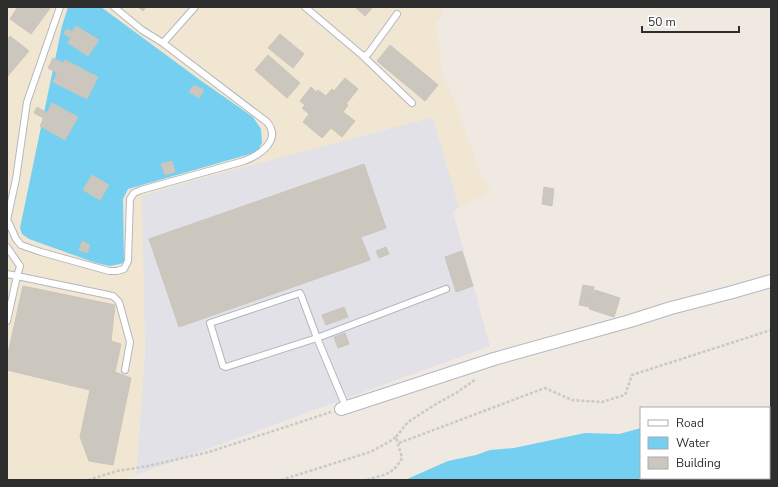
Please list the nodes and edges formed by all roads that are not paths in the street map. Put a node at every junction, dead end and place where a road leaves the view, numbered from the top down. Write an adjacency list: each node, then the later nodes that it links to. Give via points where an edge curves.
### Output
1 (60, 7): 9 (lane, via 27,102 16,179)
2 (114, 7): 6 (lane)
3 (195, 7): 6 (lane)
4 (304, 7): 7 (lane)
5 (397, 14): 7 (lane, via 368,54)
6 (163, 43): 9 (lane, via 267,122 272,132 269,144 244,162 167,182 134,194 130,199 128,262 124,269 109,271 21,245)
7 (363, 56): 8 (lane)
8 (412, 103)
9 (7, 220)
10 (7, 247): 12 (lane, via 20,266)
11 (7, 274): 12 (lane)
12 (17, 276): 15 (lane); 17 (lane, via 113,296 120,302 130,342)
13 (771, 280): 18 (street, via 494,359)
14 (446, 289): 16 (lane)
15 (7, 321)
16 (317, 338): 16 (lane, via 301,294 298,293 210,323 224,367); 18 (lane)
17 (125, 370)
18 (344, 408)

